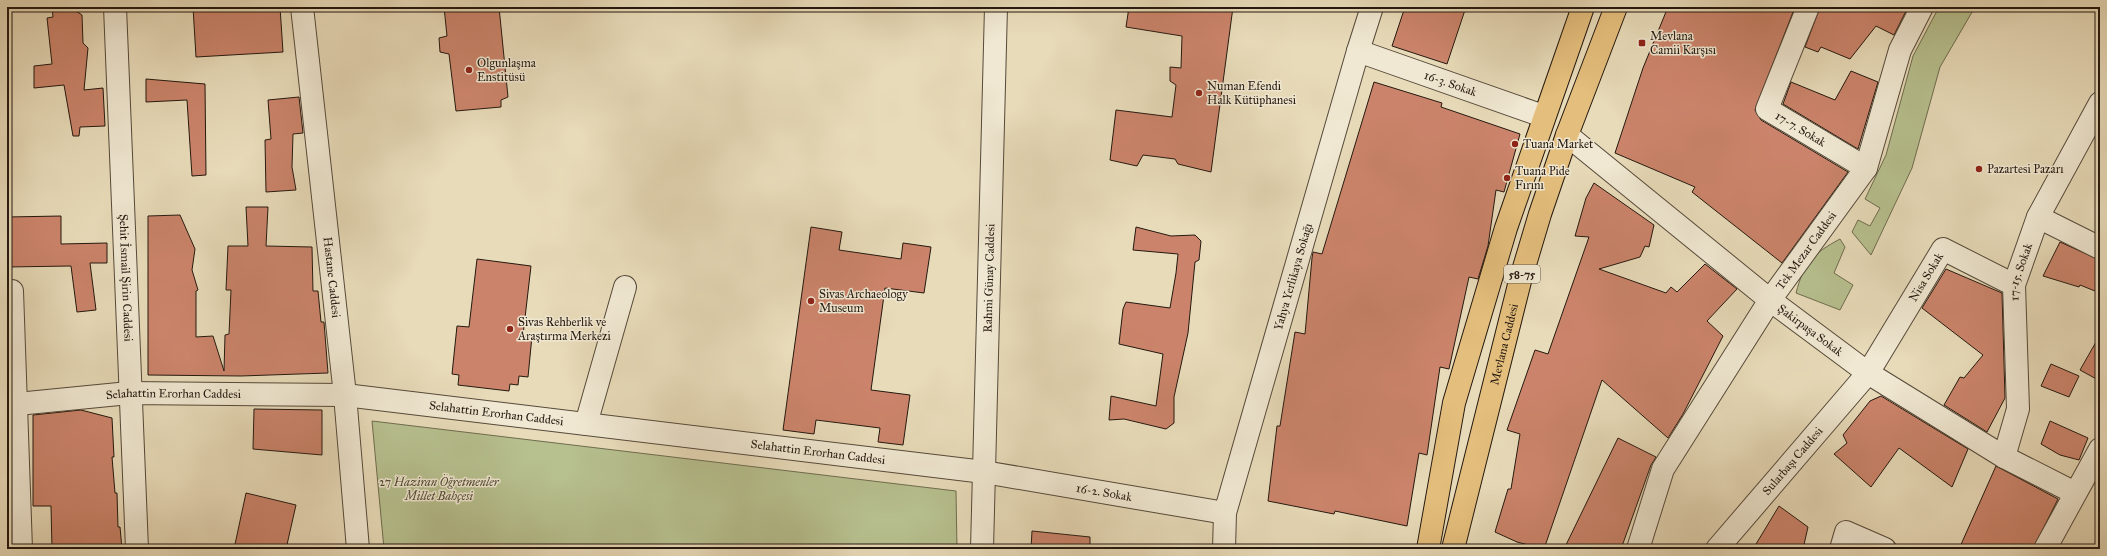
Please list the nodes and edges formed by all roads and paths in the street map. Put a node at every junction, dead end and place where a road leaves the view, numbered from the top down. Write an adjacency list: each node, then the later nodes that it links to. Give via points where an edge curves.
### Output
1 (115, 7): 21 (street, Şehit İsmail Şirin Caddesi)
2 (302, 7): 22 (street, Hastane Caddesi)
3 (996, 7): 27 (street, Rahmi Günay Caddesi)
4 (1372, 7): 9 (street, Yahya Yerlikaya Sokağı)
5 (1583, 7): 11 (main road, 58-75)
6 (1616, 7): 12 (main road, Mevlana Caddesi / 58-75)
7 (1808, 7): 13 (street, 17-7. Sokak, via 1767,110)
8 (1922, 7): 13 (street, Tek Mezar Caddesi, via 1900,50)
9 (1358, 51): 11 (street, 16-3. Sokak); 29 (street, Yahya Yerlikaya Sokağı)
10 (2100, 103): 14 (street, 17-15. Sokak)
11 (1543, 116): 35 (main road, 58-75, via 1506,228 1454,403)
12 (1567, 135): 19 (street, Şakirpaşa Sokak); 36 (main road, Mevlana Caddesi / 58-75, via 1520,281)
13 (1866, 168): 19 (street, Tek Mezar Caddesi)
14 (2038, 217): 15 (street); 16 (street, 17-15. Sokak)
15 (2100, 248)
16 (2014, 285): 20 (street, Nisa Sokak, via 1943,249); 25 (street, 17-15. Sokak, via 2018,409)
17 (625, 287): 24 (street)
18 (12, 291): 23 (street)
19 (1770, 300): 20 (street, Şakirpaşa Sokak); 37 (street, Tek Mezar Caddesi, via 1662,470)
20 (1868, 373): 25 (street, Şakirpaşa Sokak); 38 (street, Sularbaşı Caddesi)
21 (129, 393): 22 (street, Selahattin Erorhan Caddesi); 23 (street, Selahattin Erorhan Caddesi); 31 (street, Şehit İsmail Şirin Caddesi)
22 (345, 395): 24 (street, Selahattin Erorhan Caddesi); 32 (street, Hastane Caddesi)
23 (11, 405): 30 (street)
24 (586, 424): 27 (street, Selahattin Erorhan Caddesi)
25 (2004, 457): 28 (street, Şakirpaşa Sokak)
26 (2098, 458): 28 (street)
27 (984, 472): 29 (street, 16-2. Sokak); 33 (street, Rahmi Günay Caddesi)
28 (2075, 493): 41 (street)
29 (1225, 513): 34 (street, Yahya Yerlikaya Sokağı)
30 (21, 549)
31 (137, 549)
32 (358, 549)
33 (982, 549)
34 (1224, 549)
35 (1428, 549)
36 (1453, 549)
37 (1638, 549)
38 (1717, 549)
39 (1841, 549): 40 (street, via 1846,532)
40 (1885, 549)
41 (2045, 549)

